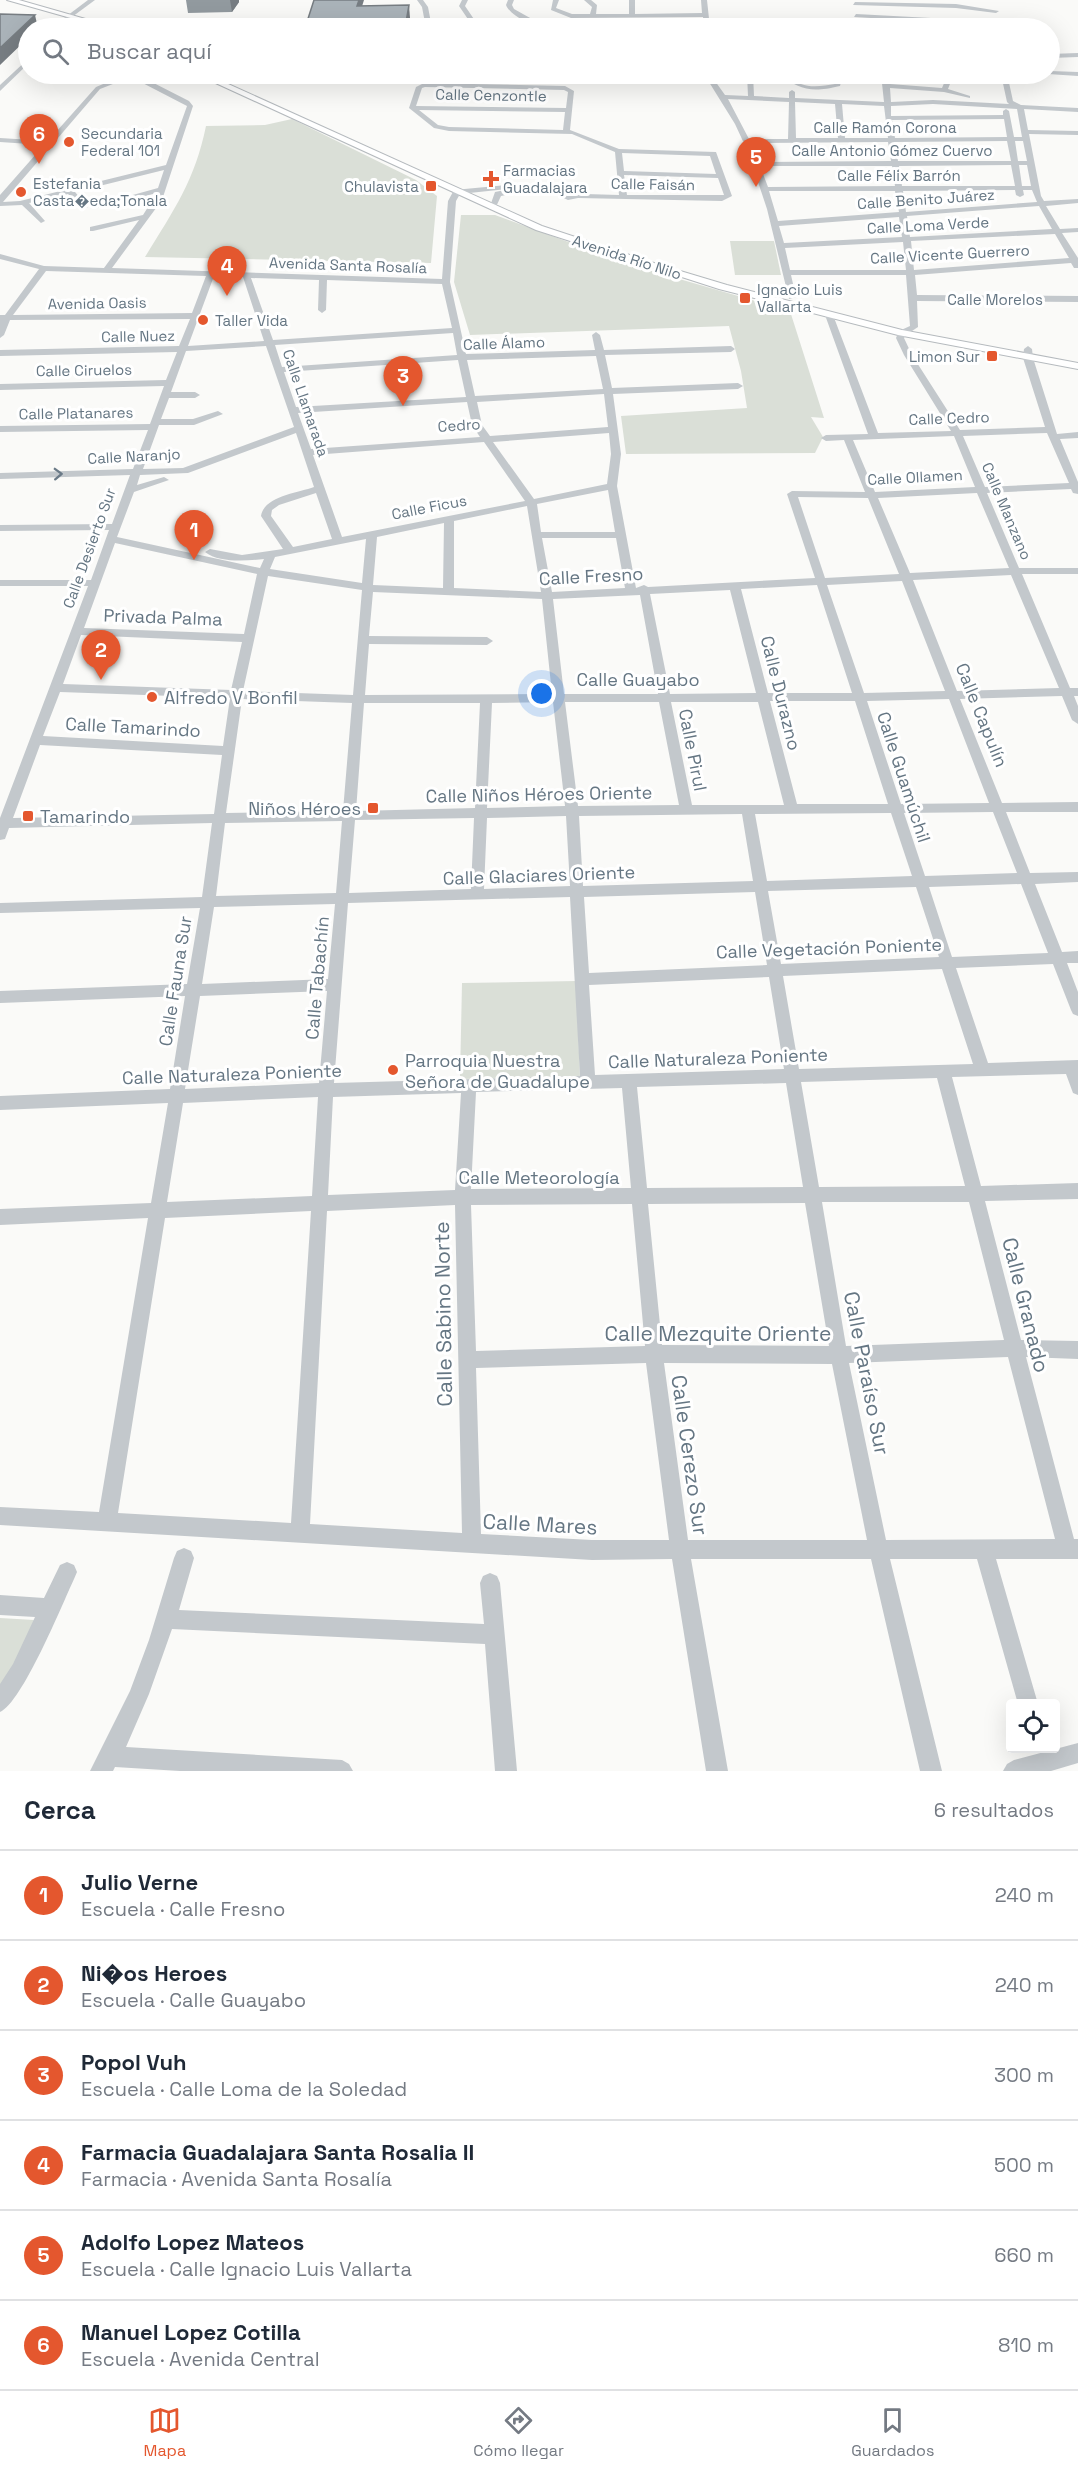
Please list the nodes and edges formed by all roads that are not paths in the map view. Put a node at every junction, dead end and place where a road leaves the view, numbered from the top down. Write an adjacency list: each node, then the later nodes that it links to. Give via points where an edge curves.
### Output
1 (11, 0): 16 (main road)
2 (92, 0): 16 (street)
3 (420, 0): 17 (street)
4 (465, 0): 18 (street, via 462,6)
5 (511, 0): 19 (street, via 511,10)
6 (556, 0): 15 (street, via 553,9 561,14)
7 (587, 0): 15 (street, via 595,6)
8 (632, 0): 13 (street)
9 (704, 0): 14 (street)
10 (0, 2): 16 (main road)
11 (855, 2): 12 (street); 20 (street)
12 (955, 3): 21 (street, via 998,8)
13 (632, 15): 14 (street); 15 (street)
14 (707, 15)
15 (593, 16)
16 (69, 18)
17 (427, 18)
18 (470, 18)
19 (526, 18)
20 (855, 18)
21 (1002, 18)
22 (1078, 55): 23 (street)
23 (1060, 56)
24 (18, 60): 28 (street)
25 (18, 71): 41 (street)
26 (1060, 73): 27 (street)
27 (1078, 74)
28 (0, 78)
29 (108, 84): 65 (street, via 99,87)
30 (151, 84): 71 (street, via 190,104)
31 (223, 84): 83 (main road, Avenida Río Nilo)
32 (239, 84): 78 (main road, Avenida Río Nilo)
33 (714, 84): 43 (street)
34 (750, 84): 44 (street)
35 (794, 84): 46 (street)
36 (799, 84): 37 (street)
37 (837, 84)
38 (947, 84): 42 (street)
39 (1005, 84): 49 (street)
40 (887, 86): 42 (street); 48 (street)
41 (0, 89)
42 (944, 90): 45 (street)
43 (724, 97): 44 (street); 61 (street)
44 (751, 98): 46 (street)
45 (980, 98)
46 (790, 100): 47 (street); 62 (street)
47 (838, 102): 48 (street); 63 (street)
48 (886, 104): 49 (street); 55 (street)
49 (1007, 104): 50 (street); 54 (street)
50 (1020, 107): 53 (street); 58 (street)
51 (412, 108): 52 (street, Calle Cenzontle); 52 (street, via 419,87 429,85 569,89); 56 (street, via 442,129)
52 (569, 110): 56 (street)
53 (1078, 110)
54 (1007, 117): 55 (street); 59 (street)
55 (888, 118): 64 (street)
56 (566, 132): 66 (street)
57 (1078, 134): 58 (street, Calle Ramón Corona)
58 (1025, 135): 59 (street, Calle Ramón Corona); 68 (street)
59 (1011, 139): 64 (street, Calle Ramón Corona); 67 (street)
60 (0, 140): 65 (street)
61 (745, 141): 62 (street, Calle Ramón Corona); 69 (street)
62 (792, 141): 63 (street, Calle Ramón Corona)
63 (842, 141): 64 (street, Calle Ramón Corona)
64 (892, 141): 70 (street)
65 (50, 143): 87 (street)
66 (618, 151): 72 (street); 73 (street, via 713,154)
67 (1014, 162): 68 (street, Calle Antonio Gómez Cuervo); 70 (street, Calle Antonio Gómez Cuervo); 75 (street)
68 (1030, 163): 76 (street)
69 (755, 164): 70 (street, Calle Antonio Gómez Cuervo); 79 (street)
70 (896, 165): 80 (street)
71 (170, 167): 77 (street); 81 (street, via 110,185)
72 (621, 173): 73 (street); 84 (street)
73 (720, 176): 84 (street, Calle Faisán, via 726,198)
74 (488, 187): 78 (street); 82 (street); 85 (street, via 497,188)
75 (1018, 187): 76 (street, Calle Félix Barrón); 80 (street, Calle Félix Barrón); 91 (street)
76 (1035, 188): 89 (street)
77 (163, 189): 90 (street); 94 (street)
78 (470, 189): 83 (street); 85 (main road, Avenida Río Nilo)
79 (764, 189): 80 (street, Calle Félix Barrón); 96 (street)
80 (899, 189): 93 (street)
81 (70, 191): 88 (street); 92 (street)
82 (559, 191): 84 (street, Calle Faisán, via 568,198 580,194); 85 (street, via 510,190)
83 (457, 192): 85 (main road, Avenida Río Nilo); 112 (street, via 452,201)
84 (623, 195)
85 (496, 200): 103 (main road, Avenida Río Nilo, via 539,228)
86 (1078, 201): 89 (street, Calle Benito Juárez)
87 (0, 202): 88 (street)
88 (24, 202): 95 (street)
89 (1041, 204): 91 (street, Calle Benito Juárez); 99 (street)
90 (97, 206)
91 (1024, 206): 93 (street, Calle Benito Juárez)
92 (84, 207)
93 (903, 214): 96 (street, Calle Benito Juárez); 100 (street)
94 (147, 216): 97 (street); 106 (street)
95 (41, 221)
96 (776, 224): 101 (street)
97 (93, 229)
98 (1078, 230): 99 (street, Calle Loma Verde)
99 (1058, 231): 100 (street, Calle Loma Verde); 104 (street)
100 (907, 240): 101 (street, Calle Loma Verde); 108 (street)
101 (780, 246): 107 (street)
102 (0, 256): 105 (street, Avenida Santa Rosalía)
103 (647, 260): 113 (main road, Avenida Río Nilo); 117 (main road, Avenida Río Nilo)
104 (1077, 262): 108 (street, Calle Vicente Guerrero)
105 (44, 268): 106 (street, Avenida Santa Rosalía); 119 (street)
106 (106, 270): 109 (street, Avenida Santa Rosalía)
107 (787, 272): 108 (street, Calle Vicente Guerrero); 113 (street)
108 (909, 273): 114 (street)
109 (211, 274): 110 (street, Avenida Santa Rosalía); 118 (street, Calle Desierto Sur)
110 (246, 275): 111 (street, Avenida Santa Rosalía); 125 (street, Calle Llamarada)
111 (322, 278): 112 (street, Avenida Santa Rosalía); 116 (street)
112 (446, 282): 121 (street)
113 (792, 297): 120 (main road, Avenida Río Nilo)
114 (912, 298): 115 (street, Calle Morelos); 120 (street)
115 (1078, 299)
116 (322, 310)
117 (829, 315): 122 (main road, Avenida Río Nilo); 151 (street)
118 (194, 316): 119 (street, Avenida Oasis); 126 (street, Calle Desierto Sur)
119 (4, 318): 123 (street)
120 (914, 327): 122 (street); 130 (main road, Avenida Río Nilo)
121 (456, 330): 125 (street, Calle Nuez); 131 (street)
122 (902, 333): 130 (main road, Avenida Río Nilo); 148 (street, Calle Manzano, via 900,338 908,356)
123 (0, 335)
124 (596, 335): 129 (street)
125 (269, 342): 126 (street, Calle Nuez); 134 (street, Calle Llamarada)
126 (182, 349): 128 (street, Calle Nuez); 135 (street, Calle Desierto Sur)
127 (731, 349): 129 (street, Calle Álamo)
128 (0, 353)
129 (600, 354): 131 (street, Calle Álamo); 138 (street)
130 (1028, 354): 132 (main road, Avenida Río Nilo); 133 (main road, Avenida Río Nilo); 149 (street)
131 (462, 357): 134 (street, Calle Álamo); 141 (street)
132 (1078, 357)
133 (1078, 366)
134 (279, 370): 142 (street, Calle Llamarada)
135 (169, 383): 137 (street, Calle Ciruelos); 139 (street, Calle Desierto Sur)
136 (738, 386): 138 (street)
137 (0, 387)
138 (608, 391): 141 (street); 147 (street)
139 (165, 395): 140 (street); 144 (street, Calle Desierto Sur)
140 (195, 395)
141 (472, 399): 142 (street); 153 (street, via 477,424)
142 (293, 410): 145 (street, Calle Llamarada)
143 (218, 414): 144 (street, Calle Platanares, via 199,422)
144 (154, 424): 146 (street, Calle Platanares); 156 (street, Calle Desierto Sur)
145 (299, 428): 155 (street, Calle Llamarada); 156 (street, Calle Naranjo, via 184,471)
146 (0, 429)
147 (613, 430): 153 (street, Cedro); 159 (street, via 616,454)
148 (957, 433): 149 (street, Calle Cedro); 151 (street, Calle Cedro); 160 (street, Calle Manzano)
149 (1053, 434): 150 (street, Calle Cedro); 163 (street)
150 (1078, 435)
151 (874, 436): 152 (street, Calle Cedro)
152 (847, 437): 154 (street, Calle Cedro); 165 (street, Calle Capulín)
153 (487, 438): 155 (street, Cedro); 166 (street)
154 (826, 438)
155 (307, 452): 161 (street, Calle Llamarada)
156 (135, 472): 157 (street, Calle Naranjo, one-way to 156); 162 (street, Calle Desierto Sur)
157 (0, 476)
158 (164, 480): 162 (street, Calle Naranjo)
159 (612, 486): 166 (street, Calle Ficus); 172 (street)
160 (981, 488): 163 (street, Calle Ollamen); 165 (street, Calle Ollamen); 176 (street, Calle Manzano)
161 (320, 489): 173 (street, Calle Llamarada); 174 (street, via 267,509 266,516)
162 (129, 490): 169 (street, Calle Desierto Sur)
163 (1076, 490)
164 (792, 494): 165 (street, Calle Ollamen); 180 (street, Calle Guamúchil)
165 (872, 495): 179 (street, Calle Capulín)
166 (531, 502): 167 (street, Calle Ficus); 171 (street)
167 (448, 519): 170 (street, Calle Ficus); 187 (street)
168 (0, 528): 169 (street)
169 (113, 532): 175 (street, Calle Ficus, via 228,556); 178 (street, Calle Fresno); 181 (street, Calle Desierto Sur)
170 (372, 534): 173 (street, Calle Ficus); 184 (street, Calle Tabachín)
171 (537, 535): 172 (street); 188 (street)
172 (621, 535): 185 (street)
173 (338, 541): 174 (street, Calle Ficus)
174 (290, 551): 175 (street, Calle Ficus)
175 (271, 555): 178 (street, Calle Fauna Sur)
176 (1016, 571): 177 (street, Calle Fresno); 179 (street, Calle Fresno); 194 (street, Calle Manzano)
177 (1078, 571)
178 (263, 573): 184 (street, Calle Fresno); 190 (street, Calle Fauna Sur)
179 (906, 577): 180 (street, Calle Fresno); 196 (street, Calle Capulín)
180 (819, 580): 183 (street, Calle Fresno); 199 (street, Calle Guamúchil)
181 (94, 582): 182 (street); 189 (street, Calle Desierto Sur)
182 (0, 584)
183 (735, 586): 186 (street, Calle Fresno); 198 (street, Calle Durazno)
184 (369, 588): 187 (street, Calle Fresno); 191 (street, Calle Tabachín)
185 (631, 590): 186 (street, Calle Fresno); 188 (street, Calle Fresno)
186 (644, 590): 197 (street, Calle Pirul)
187 (448, 591): 188 (street, Calle Fresno)
188 (547, 596): 200 (street)
189 (76, 631): 190 (street, Privada Palma); 193 (street, Calle Desierto Sur)
190 (249, 638): 195 (street, Calle Fauna Sur)
191 (365, 640): 192 (street); 201 (street, Calle Tabachín)
192 (487, 641)
193 (54, 688): 195 (street, Calle Guayabo); 204 (street, Calle Desierto Sur)
194 (1072, 692): 196 (street, Calle Guayabo); 203 (street, Calle Manzano)
195 (236, 696): 201 (street, Calle Guayabo); 205 (street, Calle Fauna Sur)
196 (953, 696): 199 (street, Calle Guayabo); 207 (street, Calle Capulín)
197 (665, 697): 198 (street, Calle Guayabo); 200 (street, Calle Guayabo); 209 (street, Calle Pirul)
198 (763, 697): 199 (street, Calle Guayabo); 211 (street, Calle Durazno)
199 (859, 697): 208 (street, Calle Guamúchil)
200 (559, 698): 202 (street, Calle Guayabo); 212 (street)
201 (360, 699): 202 (street, Calle Guayabo); 214 (street, Calle Tabachín)
202 (486, 699): 213 (street)
203 (1078, 720)
204 (35, 740): 205 (street, Calle Tamarindo); 216 (street, Calle Desierto Sur)
205 (229, 751): 215 (street, Calle Fauna Sur)
206 (1078, 807): 207 (street, Calle Niños Héroes Oriente)
207 (998, 808): 208 (street, Calle Niños Héroes Oriente); 218 (street, Calle Capulín)
208 (896, 809): 211 (street, Calle Niños Héroes Oriente); 219 (street, Calle Guamúchil)
209 (686, 810): 210 (street, Calle Niños Héroes Oriente); 212 (street, Calle Niños Héroes Oriente)
210 (748, 810): 211 (street, Calle Niños Héroes Oriente); 220 (street, Calle Paraíso Sur)
211 (792, 810)
212 (572, 811): 213 (street, Calle Niños Héroes Oriente); 221 (street)
213 (481, 813): 214 (street, Calle Niños Héroes Oriente); 222 (street)
214 (350, 816): 215 (street, Calle Niños Héroes Oriente); 223 (street, Calle Tabachín)
215 (219, 818): 216 (street, Calle Niños Héroes Oriente); 224 (street, Calle Fauna Sur)
216 (1, 827)
217 (1078, 877): 218 (street, Calle Glaciares Oriente)
218 (1027, 880): 219 (street, Calle Glaciares Oriente); 227 (street, Calle Capulín)
219 (921, 883): 220 (street, Calle Glaciares Oriente); 228 (street, Calle Guamúchil)
220 (761, 887): 221 (street, Calle Glaciares Oriente); 229 (street, Calle Paraíso Sur)
221 (577, 892): 222 (street, Calle Glaciares Oriente); 230 (street)
222 (477, 895): 223 (street, Calle Glaciares Oriente)
223 (343, 899): 224 (street, Calle Glaciares Oriente); 231 (street, Calle Tabachín)
224 (208, 902): 225 (street, Calle Glaciares Oriente); 232 (street, Calle Fauna Sur)
225 (0, 908)
226 (1078, 957): 227 (street, Calle Vegetación Poniente)
227 (1058, 958): 228 (street, Calle Vegetación Poniente); 234 (street, Calle Capulín)
228 (947, 963): 229 (street, Calle Vegetación Poniente); 236 (street, Calle Guamúchil)
229 (776, 974): 230 (street, Calle Vegetación Poniente); 238 (street, Calle Paraíso Sur)
230 (582, 979): 240 (street)
231 (336, 985): 232 (street); 243 (street, Calle Tabachín)
232 (193, 990): 233 (street); 244 (street, Calle Fauna Sur)
233 (0, 997)
234 (1078, 1010)
235 (1075, 1067): 236 (street, Calle Naturaleza Poniente); 242 (street)
236 (983, 1070): 237 (street, Calle Naturaleza Poniente)
237 (943, 1071): 238 (street, Calle Naturaleza Poniente); 247 (street, Calle Granado)
238 (793, 1076): 239 (street, Calle Naturaleza Poniente); 248 (street, Calle Paraíso Sur)
239 (629, 1081): 240 (street, Calle Naturaleza Poniente); 249 (street, Calle Cerezo Sur)
240 (588, 1082): 241 (street, Calle Naturaleza Poniente)
241 (469, 1085): 243 (street, Calle Naturaleza Poniente); 250 (street, Calle Sabino Norte)
242 (1078, 1088)
243 (326, 1090): 244 (street, Calle Naturaleza Poniente); 251 (street, Calle Tabachín)
244 (176, 1096): 245 (street, Calle Naturaleza Poniente); 252 (street, Calle Fauna Sur)
245 (0, 1103)
246 (1078, 1191): 247 (street, Calle Meteorología)
247 (975, 1194): 248 (street, Calle Meteorología); 254 (street, Calle Granado)
248 (813, 1195): 249 (street, Calle Meteorología); 257 (street, Calle Paraíso Sur)
249 (640, 1196): 250 (street, Calle Meteorología); 256 (street, Calle Cerezo Sur)
250 (463, 1197): 251 (street, Calle Meteorología); 258 (street, Calle Sabino Norte)
251 (319, 1203): 252 (street, Calle Meteorología); 261 (street, Calle Tabachín)
252 (157, 1210): 253 (street, Calle Meteorología); 260 (street, Calle Fauna Sur)
253 (0, 1217)
254 (1014, 1348): 255 (street, Calle Mezquite Oriente); 257 (street, Calle Mezquite Oriente); 265 (street, Calle Granado)
255 (1078, 1350)
256 (654, 1354): 257 (street, Calle Mezquite Oriente); 258 (street, Calle Mezquite Oriente); 263 (street, Calle Cerezo Sur)
257 (839, 1355): 264 (street, Calle Paraíso Sur)
258 (466, 1360): 262 (street, Calle Sabino Norte)
259 (0, 1516): 260 (street, Calle Mares)
260 (107, 1522): 261 (street, Calle Mares)
261 (300, 1533): 262 (street, Calle Mares)
262 (472, 1543): 263 (street, Calle Mares, via 592,1550)
263 (680, 1549): 264 (street, Calle Mares); 282 (street, Calle Cerezo Sur)
264 (878, 1549): 266 (street, Calle Mares); 283 (street, Calle Paraíso Sur)
265 (1072, 1549): 266 (street, Calle Mares)
266 (984, 1550): 274 (street)
267 (184, 1557): 272 (street)
268 (67, 1572): 271 (street)
269 (490, 1583): 273 (street)
270 (0, 1605): 271 (street)
271 (50, 1608): 275 (street, via 20,1671)
272 (167, 1619): 273 (street); 278 (street)
273 (494, 1634): 281 (street)
274 (1027, 1699)
275 (0, 1702)
276 (1078, 1753): 277 (street)
277 (1044, 1760): 284 (street)
278 (106, 1763): 279 (street)
279 (241, 1768): 280 (street)
280 (342, 1771)
281 (506, 1771)
282 (717, 1771)
283 (931, 1771)
284 (1014, 1771)

